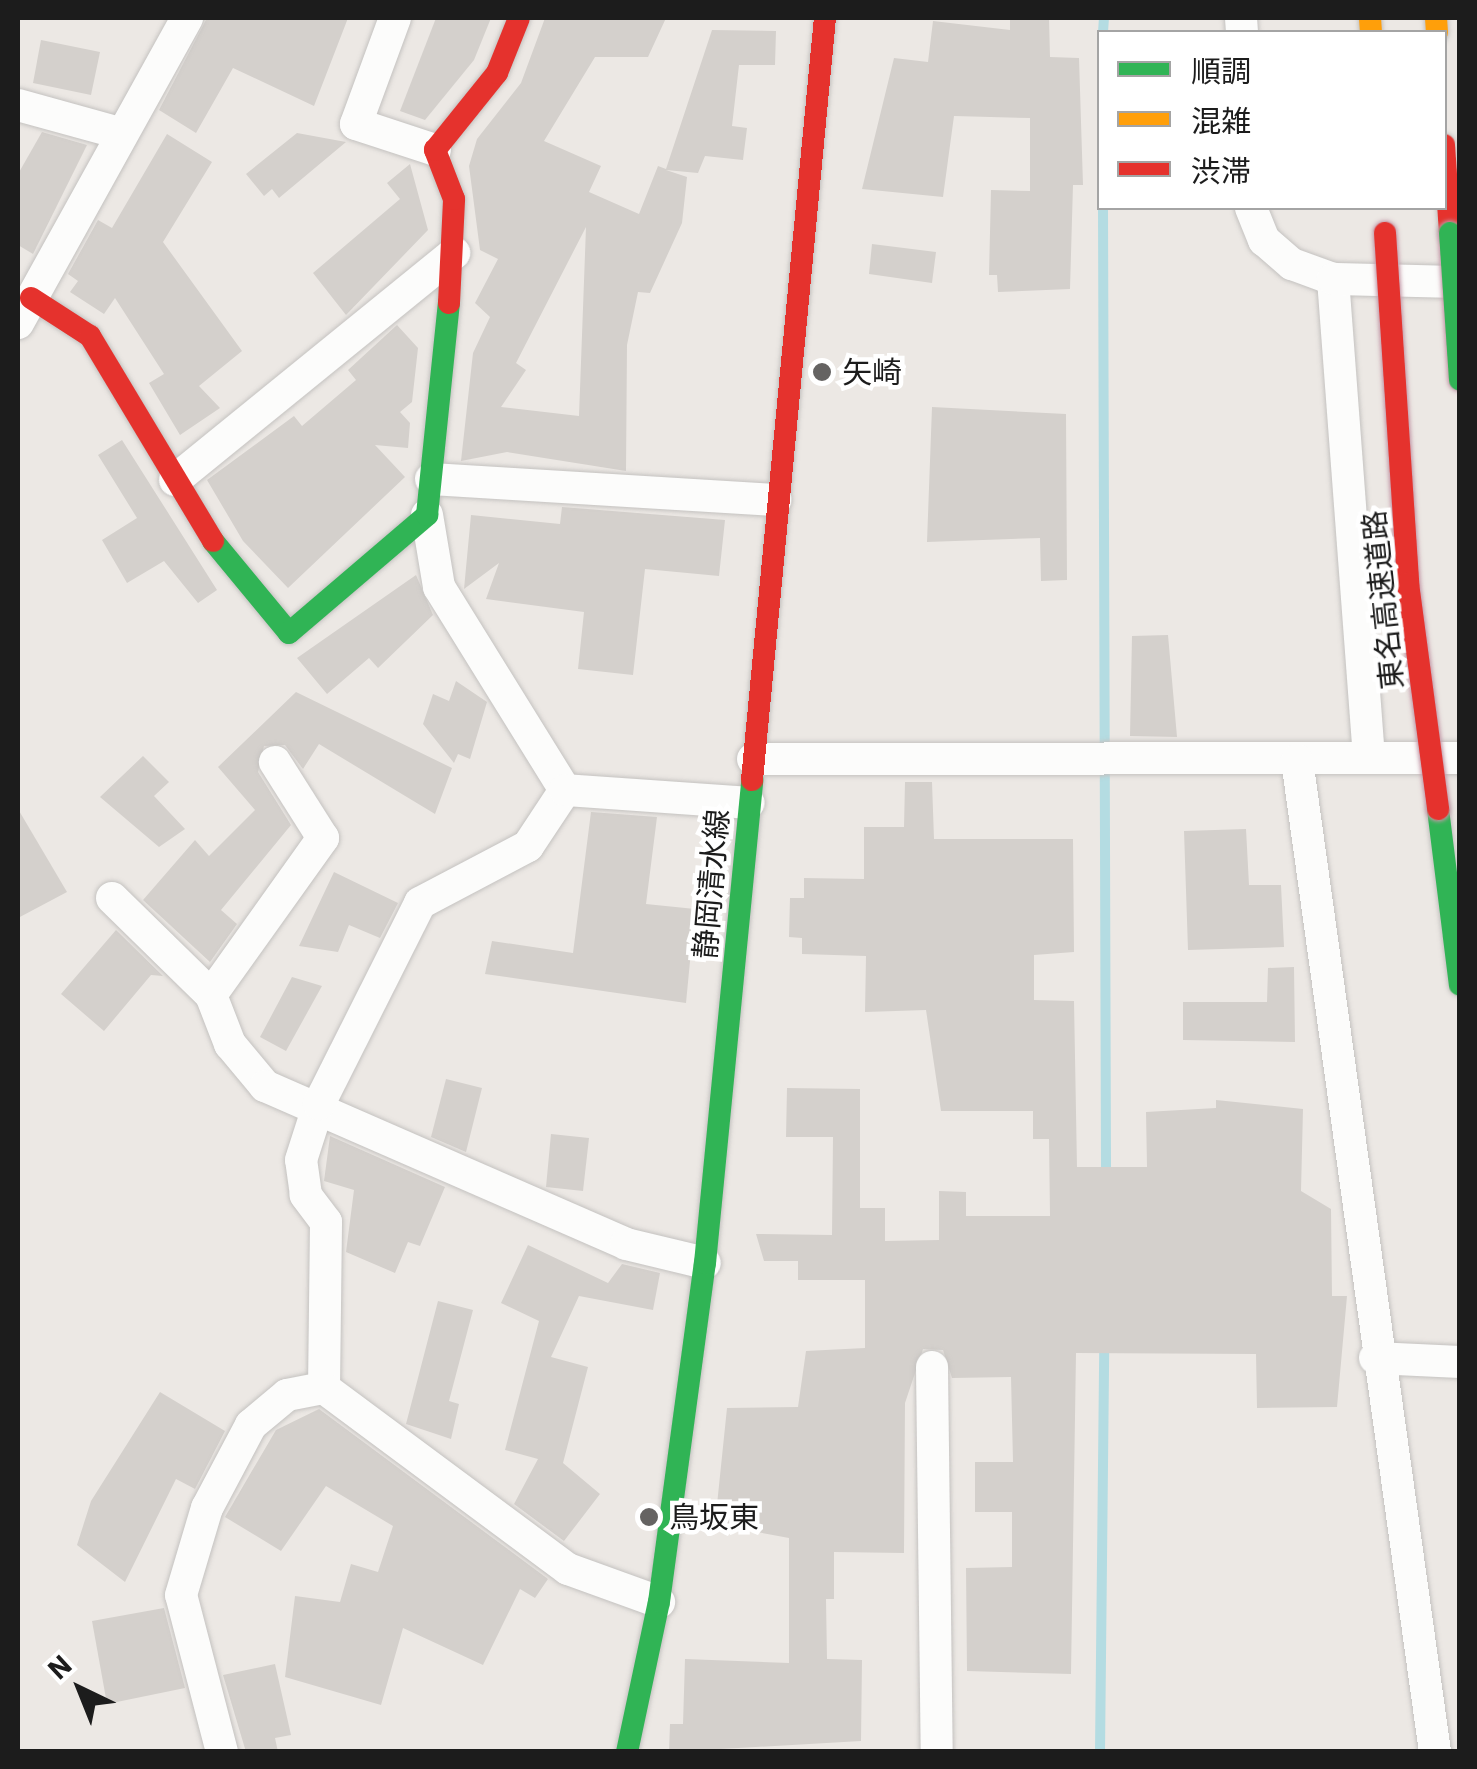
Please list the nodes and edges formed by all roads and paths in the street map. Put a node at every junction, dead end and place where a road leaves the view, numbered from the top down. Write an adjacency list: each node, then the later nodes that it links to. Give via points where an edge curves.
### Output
1 (186, 18): 6 (street)
2 (395, 18): 7 (street, via 356,124)
3 (518, 18): 7 (main road, via 497,73)
4 (825, 18): 18 (main road, 静岡清水線)
5 (18, 105): 6 (street)
6 (116, 132): 14 (street)
7 (435, 150): 11 (main road, via 454,200)
8 (1447, 189): 15 (main road, bridge)
9 (1252, 210): 12 (street, via 1278,252)
10 (1383, 210): 28 (main road, 東名高速道路, bridge, via 1408,582)
11 (454, 253): 16 (main road); 17 (street)
12 (1333, 279): 13 (street); 20 (street)
13 (1460, 282)
14 (24, 310): 17 (main road, via 90,336)
15 (1460, 380)
16 (431, 479): 18 (street); 19 (main road)
17 (175, 480): 19 (main road, via 222,556 289,633)
18 (775, 500): 22 (main road, 静岡清水線)
19 (427, 514): 25 (street, via 439,587)
20 (1370, 756): 21 (street); 23 (street)
21 (1460, 758)
22 (753, 760): 23 (street); 26 (main road, 静岡清水線)
23 (1297, 760): 32 (street)
24 (274, 762): 29 (street, via 323,838)
25 (565, 790): 26 (street); 30 (street, via 514,857 420,903)
26 (749, 804): 31 (main road, 静岡清水線)
27 (112, 898): 29 (street)
28 (1460, 986)
29 (210, 995): 30 (street, via 230,1044 265,1086)
30 (319, 1104): 31 (street, via 626,1244); 35 (street, via 301,1160 306,1195 326,1222)
31 (705, 1262): 36 (main road, 静岡清水線)
32 (1374, 1358): 33 (street); 40 (street)
33 (1460, 1362)
34 (932, 1366): 39 (street)
35 (324, 1388): 36 (street, via 568,1569); 37 (street, via 287,1394 251,1425 207,1508 181,1595)
36 (659, 1602): 38 (main road, 静岡清水線)
37 (222, 1752)
38 (626, 1752)
39 (937, 1752)
40 (1435, 1752)

